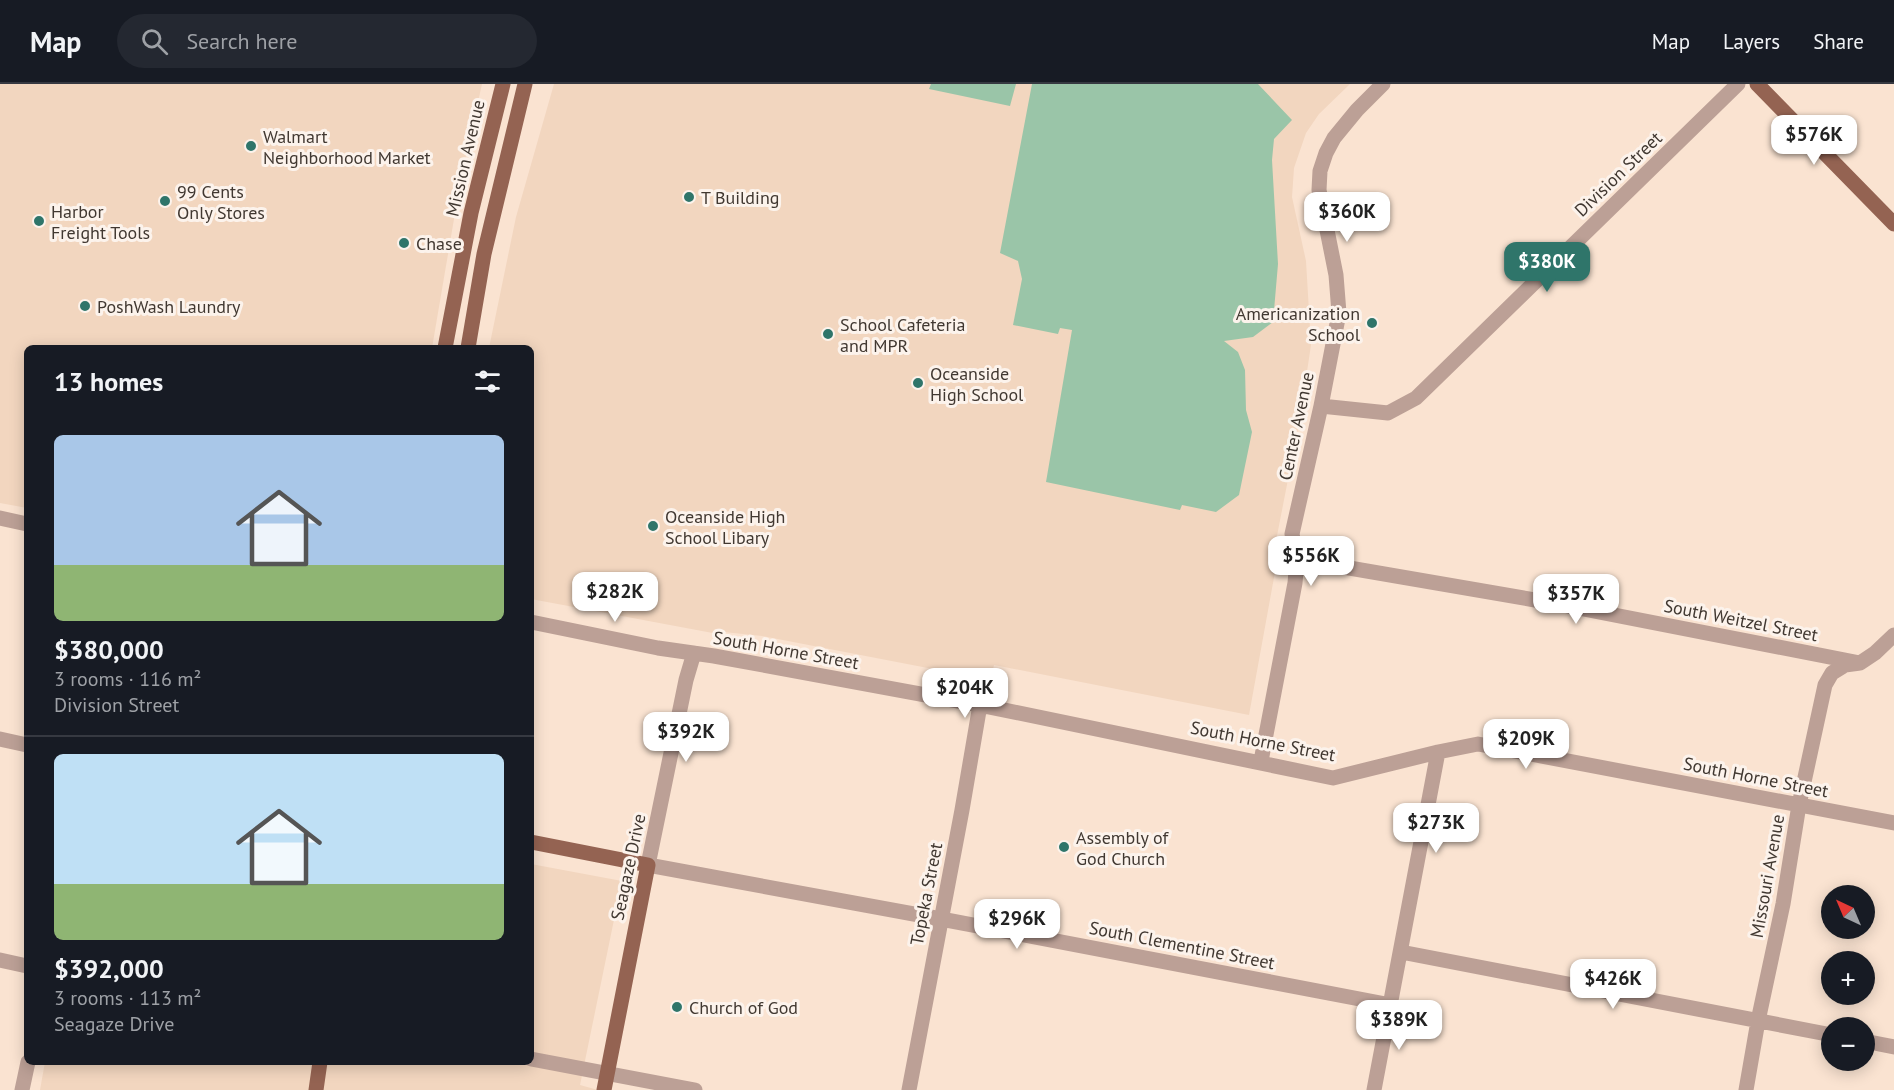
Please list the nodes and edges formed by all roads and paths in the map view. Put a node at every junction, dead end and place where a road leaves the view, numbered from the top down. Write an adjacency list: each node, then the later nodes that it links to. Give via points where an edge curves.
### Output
1 (503, 84): 7 (main road, Mission Avenue)
2 (525, 84): 10 (main road, via 484,254)
3 (1383, 84): 11 (street, Center Avenue, via 1334,138 1320,171 1319,189 1336,274 1339,313)
4 (1738, 84): 11 (street, Division Street, via 1416,398 1388,413)
5 (1757, 84): 6 (main road)
6 (1894, 224)
7 (453, 304): 8 (main road, Mission Avenue); 9 (main road, via 463,313)
8 (446, 345)
9 (458, 345)
10 (469, 345)
11 (1321, 406): 14 (street, Center Avenue, via 1292,534)
12 (0, 518): 13 (street)
13 (24, 523)
14 (1297, 559): 18 (street, South Weitzel Street); 23 (street, Center Avenue)
15 (534, 623): 17 (street, South Horne Street)
16 (1894, 635): 18 (street, Missouri Avenue)
17 (694, 653): 19 (street, South Horne Street); 28 (street, Seagaze Drive)
18 (1860, 663): 24 (street, Missouri Avenue, via 1845,665 1832,673 1824,685)
19 (980, 705): 23 (street, South Horne Street); 30 (street, Topeka Street)
20 (0, 739): 21 (street)
21 (24, 744)
22 (1438, 752): 23 (street, South Horne Street, via 1333,778); 24 (street, South Horne Street, via 1478,744); 31 (street)
23 (1261, 761)
24 (1799, 805): 25 (street, South Horne Street); 35 (street, Missouri Avenue)
25 (1894, 822)
26 (534, 843): 27 (main road)
27 (626, 860): 28 (main road); 29 (main road, via 639,887)
28 (648, 865): 29 (main road, Seagaze Drive); 30 (street, South Clementine Street)
29 (638, 911): 42 (main road, Seagaze Drive)
30 (941, 919): 34 (street, South Clementine Street); 47 (street, Topeka Street)
31 (1401, 952): 34 (street); 35 (street)
32 (0, 960): 33 (street)
33 (24, 965)
34 (1391, 1005): 48 (street)
35 (1758, 1022): 36 (street); 49 (street, Missouri Avenue)
36 (1821, 1033)
37 (1875, 1043): 38 (street)
38 (1894, 1047)
39 (534, 1060): 42 (street)
40 (27, 1065): 43 (street)
41 (320, 1065): 44 (main road)
42 (607, 1074): 45 (main road, Seagaze Drive); 46 (street)
43 (22, 1090)
44 (316, 1090)
45 (604, 1090)
46 (695, 1090)
47 (909, 1090)
48 (1374, 1090)
49 (1746, 1090)

